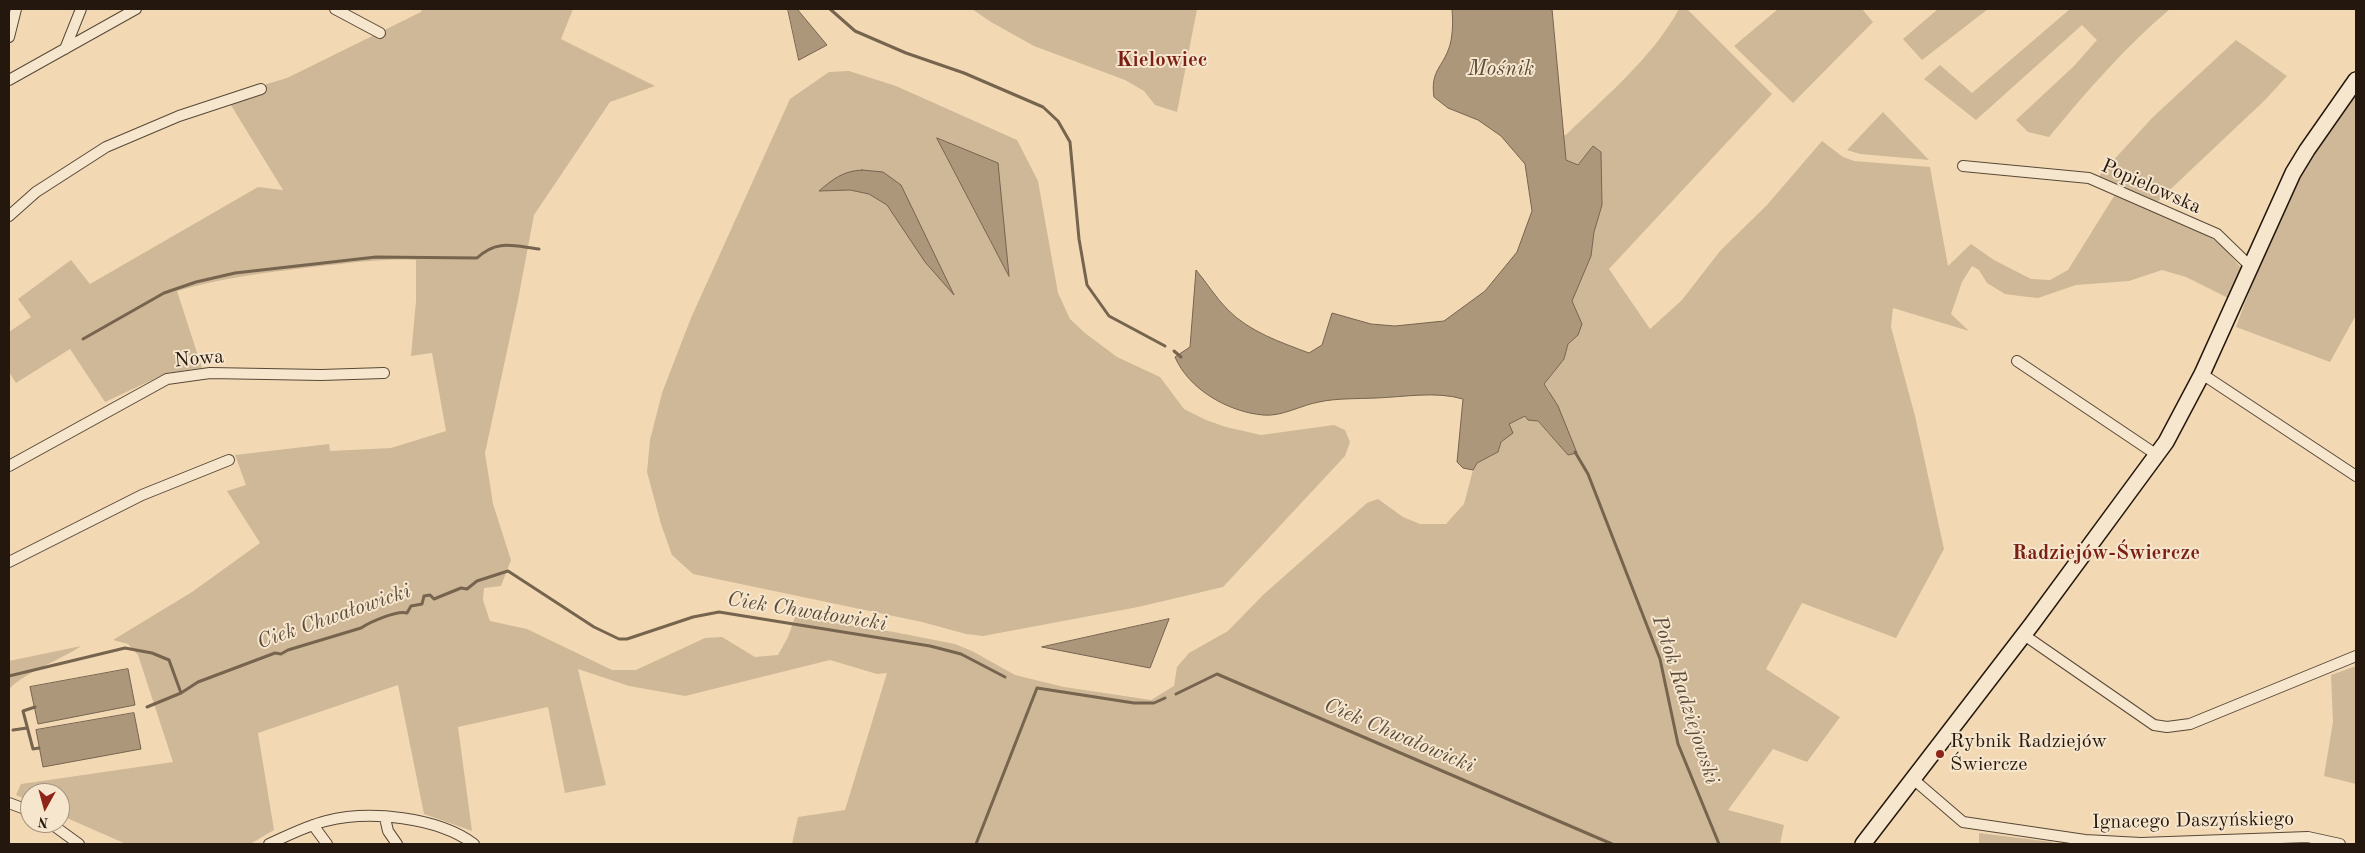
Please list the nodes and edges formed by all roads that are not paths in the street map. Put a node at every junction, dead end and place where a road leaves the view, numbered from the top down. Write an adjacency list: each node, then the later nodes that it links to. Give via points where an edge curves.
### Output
1 (16, 9): 6 (street)
2 (81, 9): 7 (street)
3 (136, 9): 7 (street)
4 (335, 9): 5 (street)
5 (380, 33)
6 (9, 37)
7 (65, 49): 8 (street)
8 (9, 80)
9 (2356, 80): 13 (street, via 2296,168)
10 (261, 89): 12 (street, via 179,116 106,148 36,192)
11 (1963, 166): 13 (street, Popielowska, via 2089,178 2217,234)
12 (9, 216)
13 (2251, 266): 16 (street)
14 (2017, 361): 17 (street)
15 (384, 373): 19 (street, Nowa, via 210,373 167,378)
16 (2202, 374): 17 (street); 20 (street)
17 (2157, 454): 22 (street)
18 (228, 460): 21 (street, via 142,495)
19 (9, 466)
20 (2356, 476)
21 (9, 562)
22 (2024, 635): 23 (street, via 2154,725 2168,727 2190,724); 24 (street)
23 (2356, 656)
24 (1913, 779): 33 (street); 34 (street, Ignacego Daszyńskiego, via 1963,822 1972,824 2085,840 2141,843 2308,837)
25 (385, 818): 26 (street, via 344,818); 31 (street, via 388,832); 32 (street, via 438,825)
26 (313, 825): 29 (street); 30 (street)
27 (64, 833): 28 (street)
28 (80, 844)
29 (269, 844)
30 (328, 844)
31 (397, 844)
32 (474, 844)
33 (1863, 844)
34 (2340, 844)

